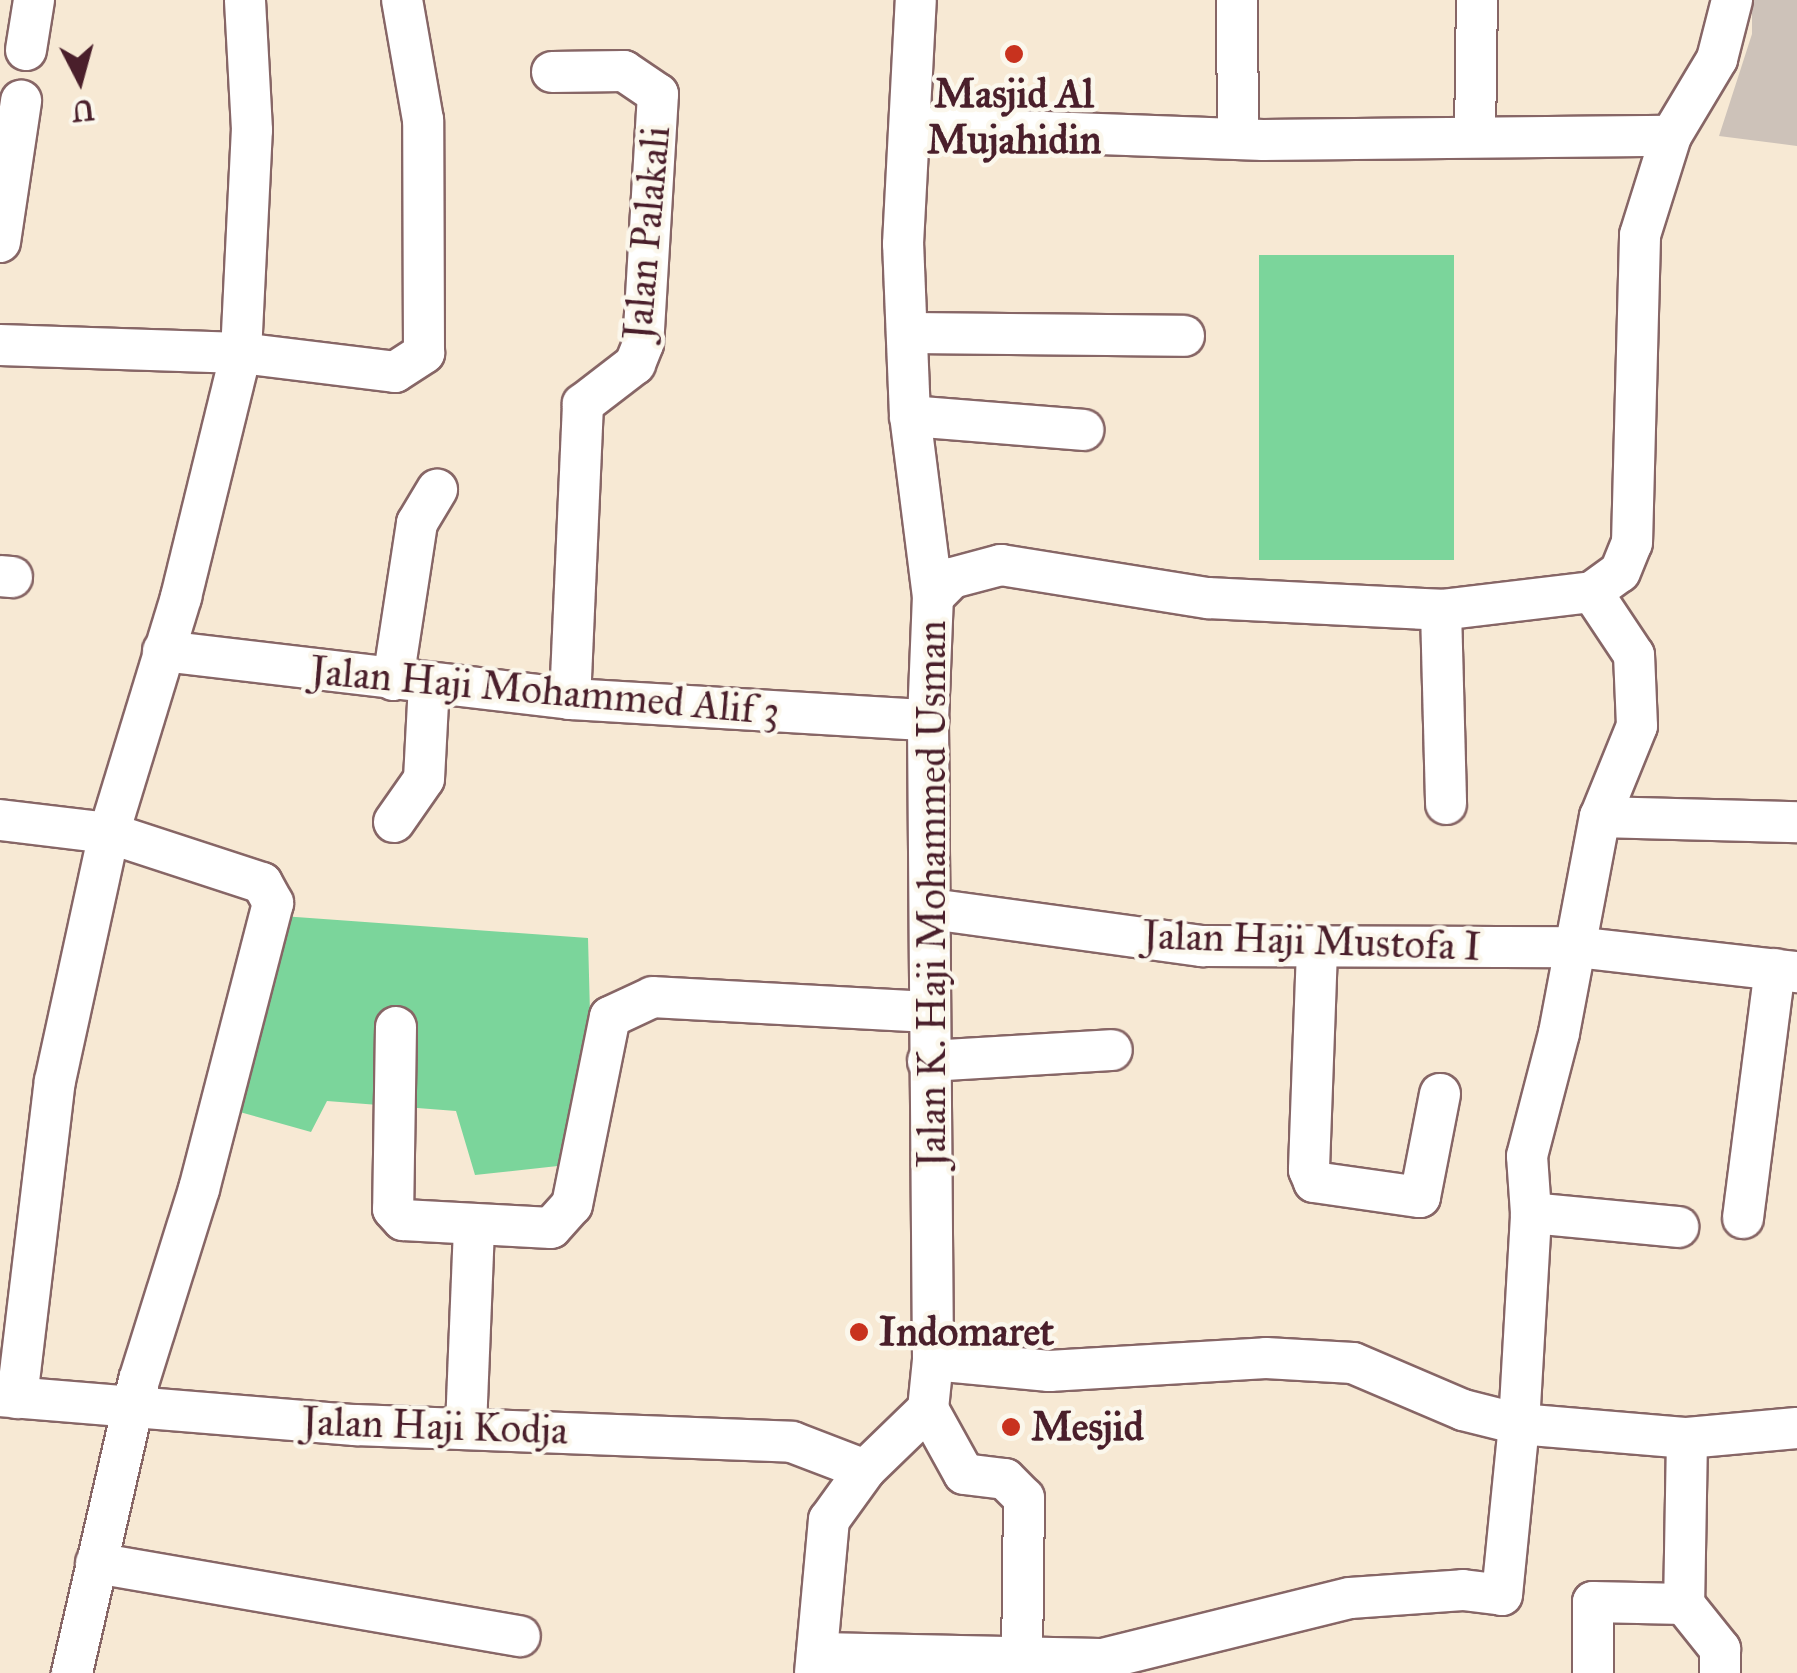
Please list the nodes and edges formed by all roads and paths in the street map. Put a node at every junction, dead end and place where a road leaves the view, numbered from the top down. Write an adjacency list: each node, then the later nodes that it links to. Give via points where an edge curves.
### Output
1 (34, 0): 8 (street)
2 (245, 0): 19 (street, via 252,130)
3 (402, 0): 19 (street, via 423,120 424,353 395,372)
4 (916, 0): 11 (street)
5 (1237, 0): 12 (street)
6 (1477, 0): 14 (street)
7 (1732, 0): 13 (street, via 1717,60)
8 (26, 50)
9 (552, 72): 28 (street, Jalan Palakali, via 624,71 658,94 642,344 634,364 583,404)
10 (20, 100): 15 (street)
11 (910, 128): 12 (street); 16 (street, via 903,244)
12 (1238, 136): 14 (street)
13 (1671, 136): 14 (street); 23 (street, via 1640,235 1632,543 1620,572)
14 (1475, 138)
15 (0, 242)
16 (908, 332): 17 (street); 20 (street)
17 (1184, 336)
18 (0, 345): 19 (street)
19 (240, 353): 26 (street)
20 (910, 416): 21 (street); 24 (street)
21 (1083, 430)
22 (437, 490): 27 (street, via 417,523)
23 (1592, 592): 25 (street, Jalan K. Haji Mohammed Usman); 31 (street, via 1634,655 1637,726)
24 (933, 597): 25 (street, Jalan K. Haji Mohammed Usman, via 952,578 1001,565 1208,598); 29 (street, Jalan K. Haji Mohammed Usman)
25 (1442, 610): 30 (street)
26 (163, 651): 27 (street, Jalan Haji Mohammed Alif 3); 35 (street)
27 (411, 682): 28 (street, Jalan Haji Mohammed Alif 3); 33 (street, via 424,779)
28 (570, 699): 29 (street, Jalan Haji Mohammed Alif 3)
29 (928, 720): 36 (street, Jalan K. Haji Mohammed Usman)
30 (1446, 804)
31 (1600, 817): 34 (street); 37 (street)
32 (0, 820): 35 (street)
33 (394, 822)
34 (1797, 822)
35 (109, 834): 50 (street, via 55,1082); 51 (street, via 262,883 273,903 199,1189)
36 (930, 908): 38 (street, Jalan Haji Mustofa I, via 1202,946); 40 (street, Jalan K. Haji Mohammed Usman)
37 (1576, 947): 38 (street, Jalan Haji Mustofa I); 39 (street, Jalan Haji Mustofa I); 45 (street, via 1527,1156)
38 (1317, 950): 44 (street, via 1309,1170 1314,1182 1420,1197)
39 (1786, 971): 46 (street)
40 (928, 1012): 43 (street, Jalan K. Haji Mohammed Usman); 48 (street, via 653,996 610,1017 572,1205 551,1228)
41 (396, 1027): 48 (street, via 393,1209 403,1220)
42 (1112, 1050): 43 (street)
43 (928, 1061): 49 (street, Jalan K. Haji Mohammed Usman)
44 (1440, 1094)
45 (1531, 1213): 47 (street); 53 (street)
46 (1742, 1218)
47 (1678, 1227)
48 (474, 1229): 54 (street)
49 (933, 1360): 52 (street, Jalan K. Haji Mohammed Usman); 53 (street, via 1049,1371 1266,1358 1353,1364 1463,1410)
50 (8, 1397): 51 (street, Jalan Haji Kodja)
51 (132, 1409): 54 (street, Jalan Haji Kodja); 58 (street)
52 (928, 1409): 57 (street); 62 (street, via 964,1474 1005,1479 1024,1498)
53 (1519, 1424): 56 (street); 62 (street, via 1502,1595 1464,1590 1350,1598 1102,1660)
54 (466, 1427): 57 (street, Jalan Haji Kodja, via 792,1442)
55 (1797, 1428): 56 (street)
56 (1687, 1438): 59 (street)
57 (865, 1470): 61 (street, via 829,1520)
58 (96, 1563): 60 (street); 63 (street)
59 (1684, 1604): 64 (street, via 1593,1602); 65 (street, via 1720,1649)
60 (520, 1636)
61 (816, 1663): 62 (street)
62 (1022, 1666)
63 (72, 1673)
64 (1593, 1673)
65 (1720, 1673)

